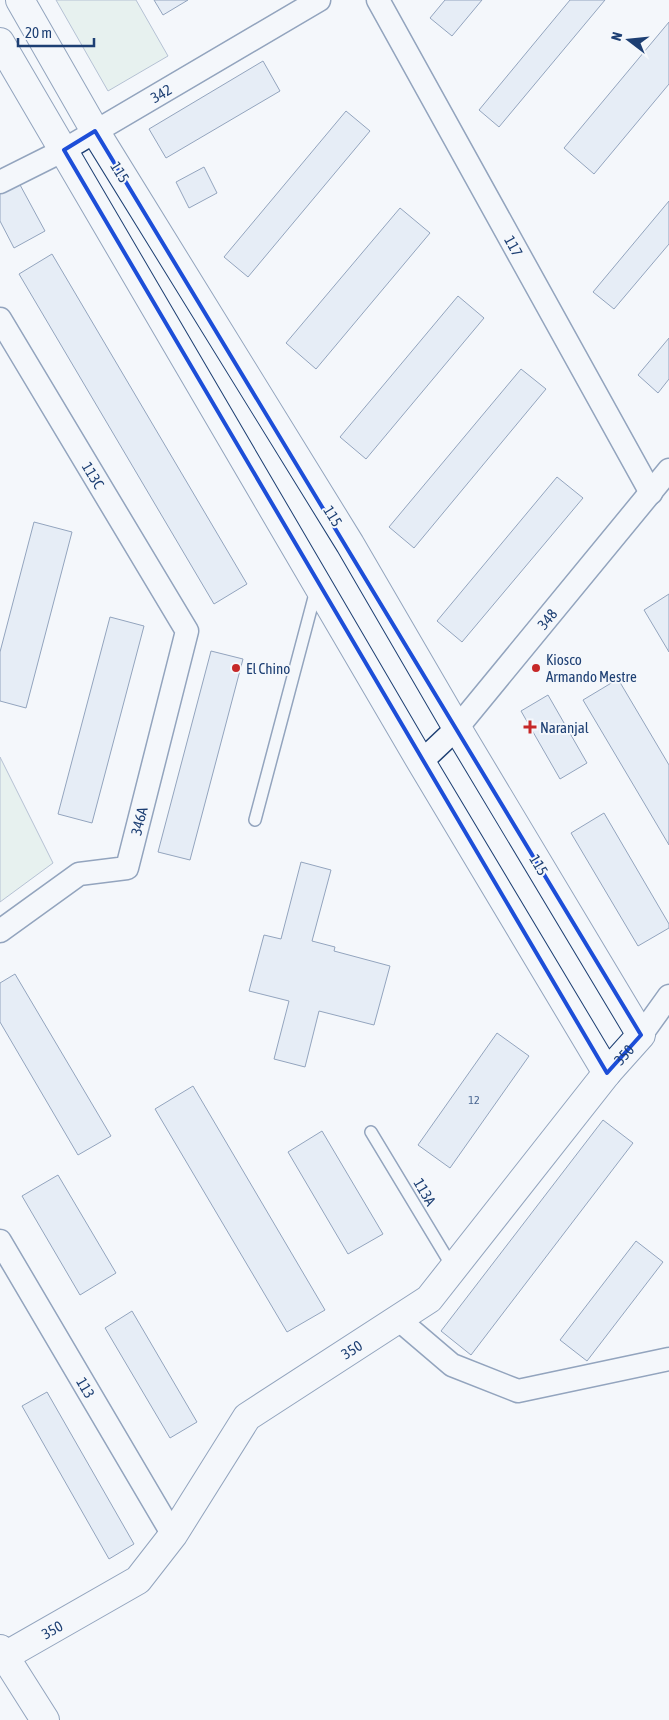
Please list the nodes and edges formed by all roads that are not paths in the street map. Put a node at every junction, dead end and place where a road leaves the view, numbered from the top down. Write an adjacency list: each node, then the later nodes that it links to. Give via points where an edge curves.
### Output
1 (20, 0): 5 (street, 115)
2 (319, 0): 5 (street, 342)
3 (378, 0): 10 (street, 117)
4 (0, 42): 6 (street)
5 (95, 131): 6 (street, 342); 13 (street, 115, via 350,544)
6 (64, 150): 7 (street, 342); 11 (street)
7 (0, 182)
8 (0, 319): 12 (street, 113C)
9 (669, 470): 10 (street, 348)
10 (651, 493): 13 (street, 348)
11 (318, 585): 14 (street); 15 (lane)
12 (187, 631): 16 (street, 346A, via 127,868 79,874)
13 (457, 728): 14 (street, 348); 18 (street, 115)
14 (421, 762): 19 (street)
15 (255, 820)
16 (0, 931)
17 (669, 996): 18 (street, 350)
18 (641, 1035): 19 (street, 350)
19 (607, 1073): 22 (street, 350)
20 (371, 1132): 22 (lane, 113A)
21 (0, 1241): 25 (street, 113)
22 (453, 1268): 23 (street, 350, via 429,1299)
23 (398, 1319): 24 (street, via 452,1365 518,1391); 25 (street, 350, via 248,1417)
24 (669, 1359)
25 (173, 1535): 26 (street, 350, via 138,1580)
26 (2, 1654): 27 (street)
27 (45, 1720)

